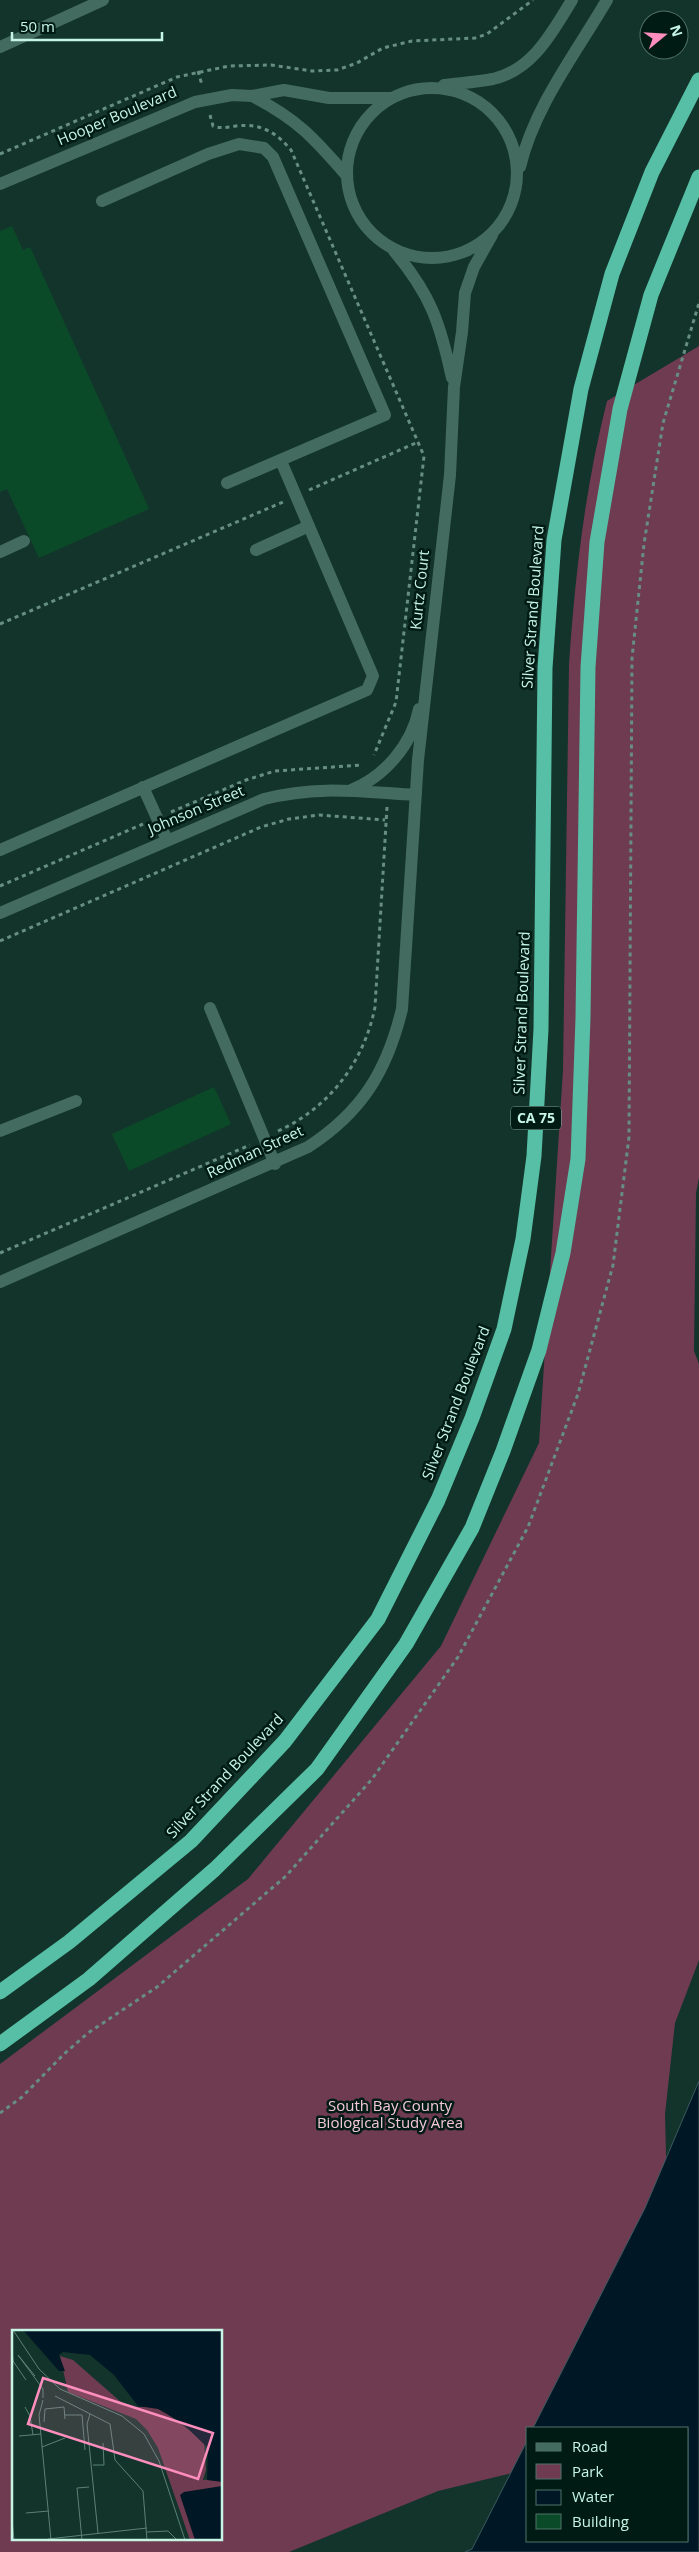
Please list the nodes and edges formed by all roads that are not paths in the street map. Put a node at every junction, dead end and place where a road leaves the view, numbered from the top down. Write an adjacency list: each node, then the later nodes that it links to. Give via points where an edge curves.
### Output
1 (104, 0): 4 (street)
2 (572, 0): 6 (street, via 551,36 509,74 494,79)
3 (607, 0): 10 (street, via 535,123 525,146)
4 (0, 47)
5 (699, 80): 35 (highway, Silver Strand Boulevard / CA 75, via 652,172 612,274 581,389 554,540 545,668 541,1029 534,1156 523,1239 504,1329 472,1418 438,1500 378,1620 286,1741 191,1841 69,1942)
6 (423, 88): 8 (street); 10 (street, via 447,88 470,96 491,110 506,130 515,152)
7 (252, 96): 8 (street, Hooper Boulevard, via 284,90 329,98); 9 (street, Hooper Boulevard, via 302,126); 12 (street, Hooper Boulevard, via 232,95 176,108)
8 (391, 98): 9 (street, via 372,112 358,130 349,153)
9 (347, 176): 15 (street, via 358,214 369,231)
10 (518, 177): 14 (street, via 511,209)
11 (699, 177): 36 (highway, CA 75, via 651,294 620,409 597,542 588,667 578,1159 563,1253 539,1350 503,1451 472,1528 406,1644 317,1769 215,1868 96,1972)
12 (0, 184)
13 (102, 202): 17 (street, via 208,154 239,144 264,148 273,157 385,415)
14 (492, 235): 15 (street, via 475,248 434,260 412,257); 16 (street, Kurtz Court, via 464,293)
15 (392, 249): 16 (street, Kurtz Court, via 422,286 430,302)
16 (454, 387): 23 (street, Kurtz Court, via 450,475)
17 (281, 460): 18 (street); 19 (street)
18 (227, 483)
19 (309, 526): 21 (street); 24 (street, via 373,676 367,690)
20 (24, 541): 22 (street)
21 (256, 550)
22 (0, 552)
23 (429, 659): 25 (street, via 418,716 403,746 384,771 363,785); 26 (street, Kurtz Court)
24 (143, 787): 27 (street); 28 (street)
25 (348, 790): 26 (street, Johnson Street); 27 (street, Johnson Street, via 294,791 264,799)
26 (416, 795): 33 (street, Redman Street, via 402,1009 394,1040 384,1066 355,1109 319,1140)
27 (166, 840): 29 (street, Johnson Street)
28 (0, 850)
29 (0, 913)
30 (210, 1008): 33 (street)
31 (76, 1101): 32 (street)
32 (0, 1130)
33 (275, 1164): 34 (street, Redman Street)
34 (0, 1282)
35 (0, 1992)
36 (0, 2044)

